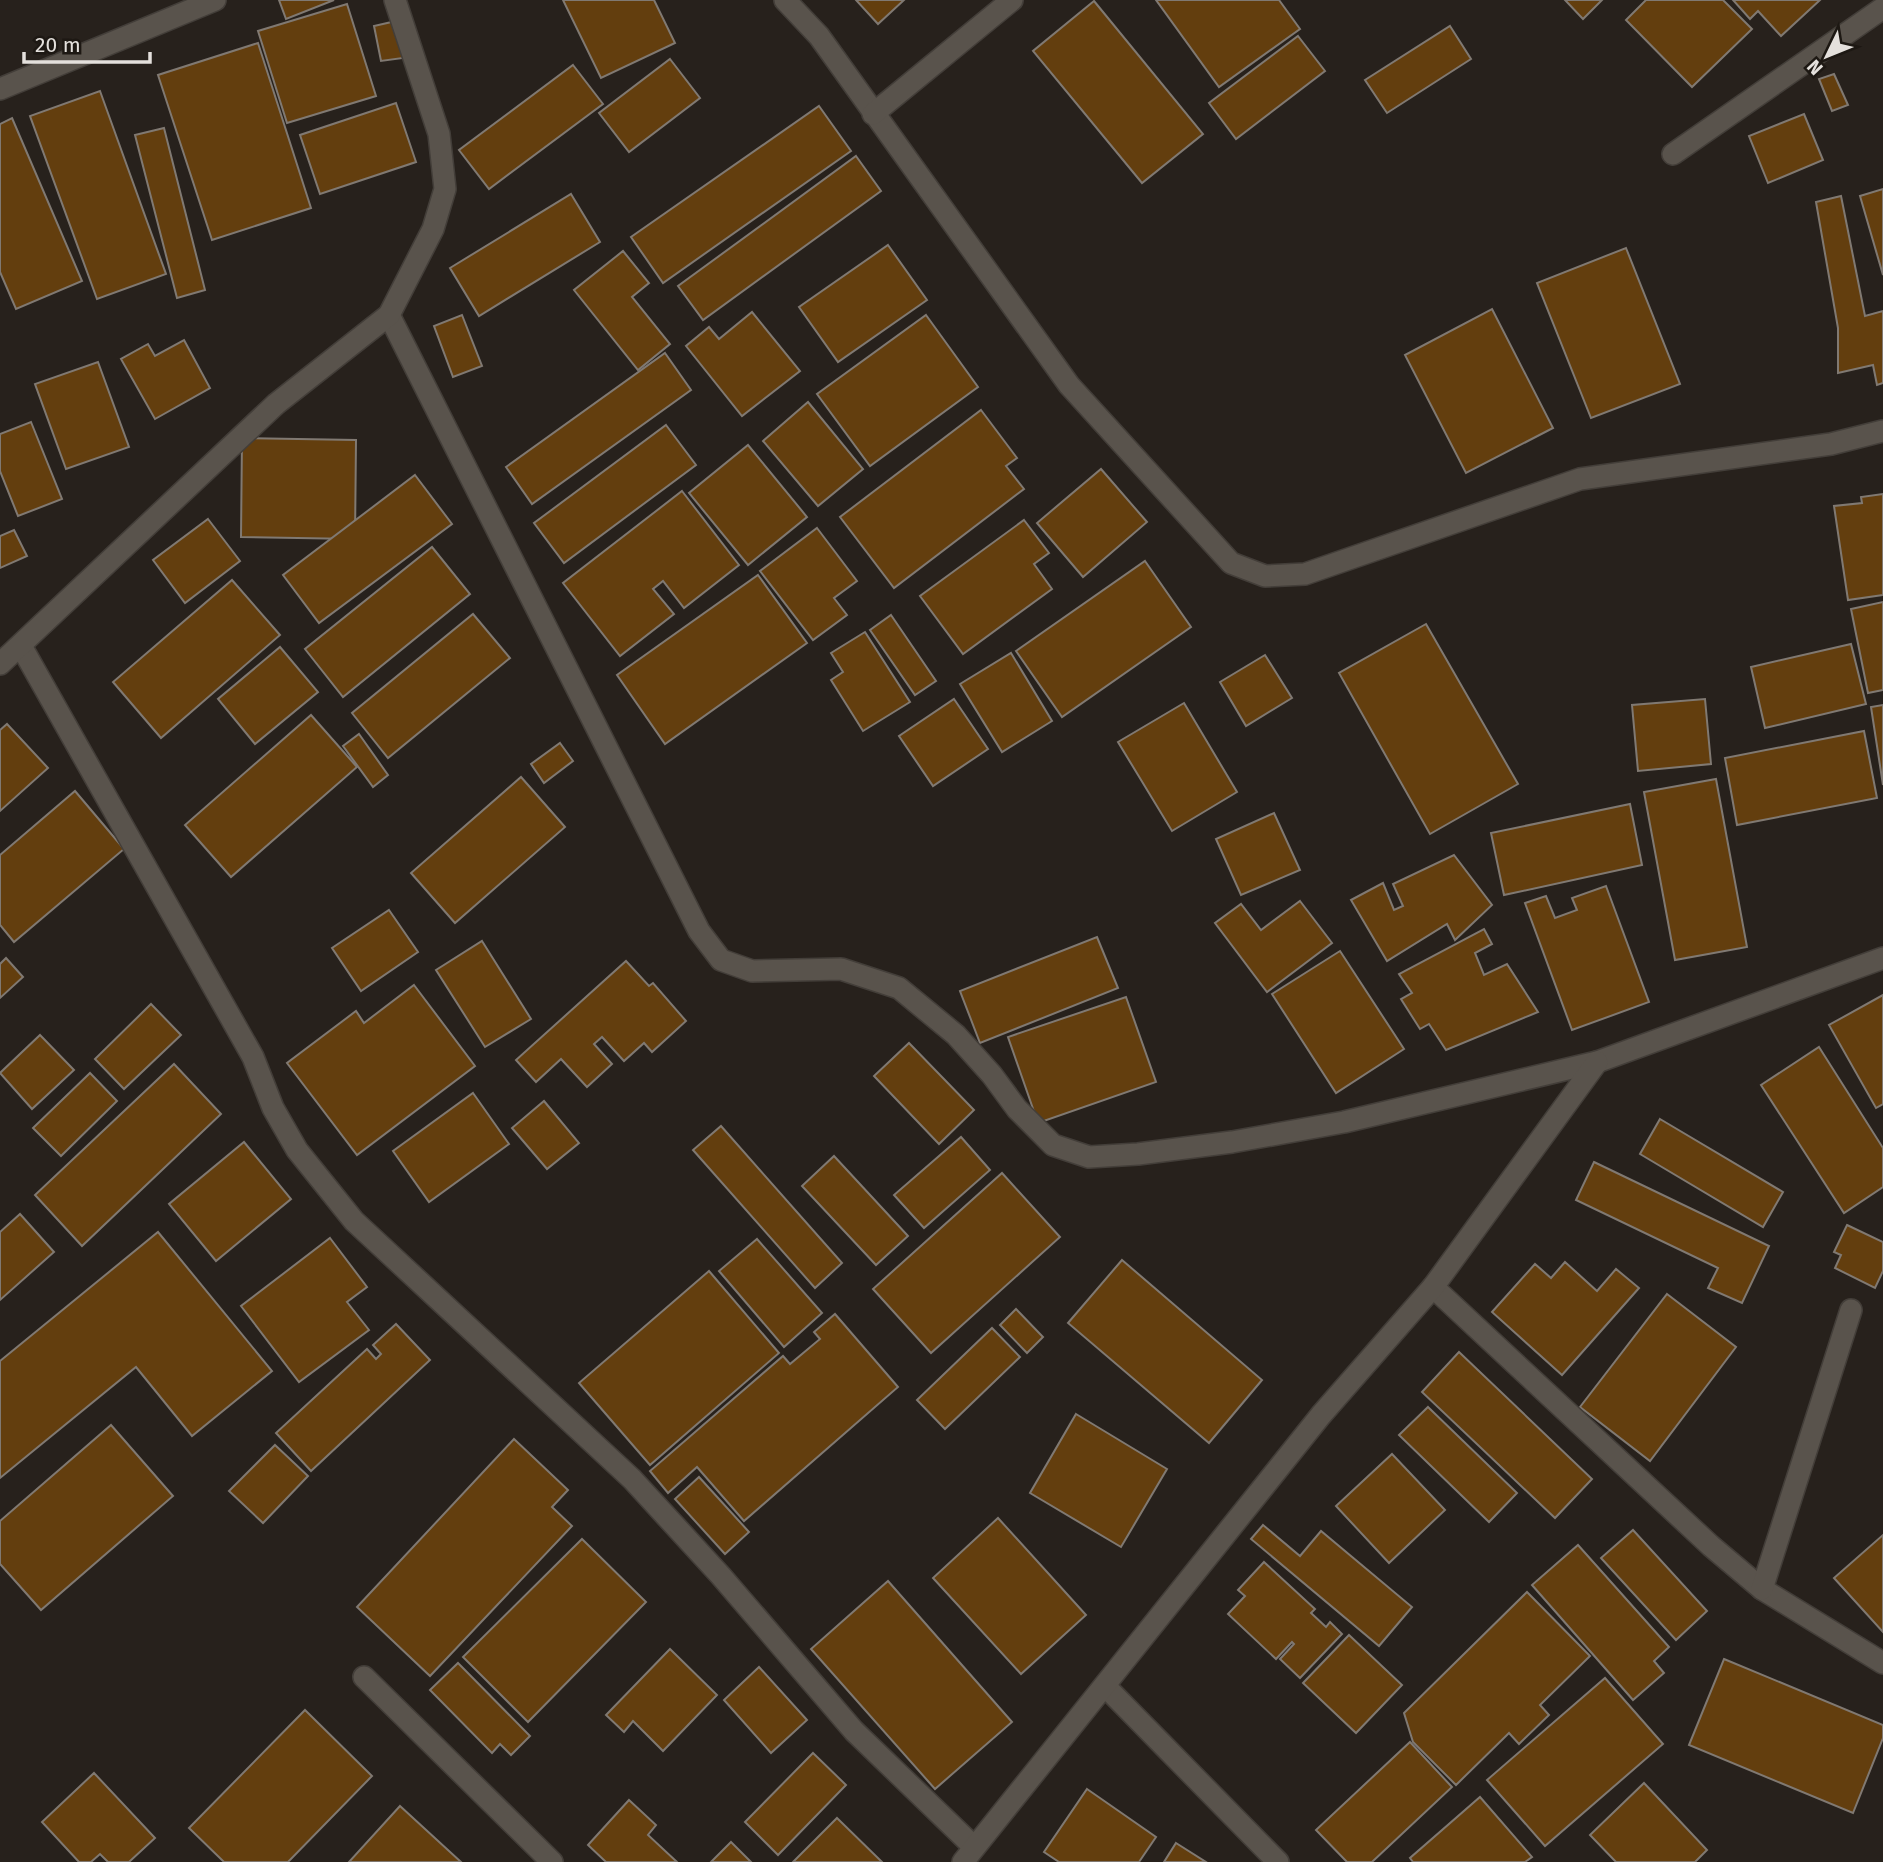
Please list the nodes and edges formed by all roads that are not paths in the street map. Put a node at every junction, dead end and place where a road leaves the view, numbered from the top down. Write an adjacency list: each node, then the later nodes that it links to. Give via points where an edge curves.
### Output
1 (215, 0): 6 (street)
2 (395, 0): 9 (street, via 439,134 445,188 433,229)
3 (785, 0): 7 (street, via 819,36)
4 (1012, 0): 7 (street)
5 (1883, 8): 8 (street)
6 (0, 89)
7 (873, 114): 10 (street, via 1069,384 1231,563 1265,576 1305,575 1580,480 1831,444)
8 (1673, 154)
9 (389, 315): 11 (street, via 276,404); 14 (street, via 699,931 721,960 752,971 841,969 899,988 956,1035 1053,1145 1089,1157 1231,1142 1332,1124)
10 (1883, 431)
11 (21, 646): 12 (street); 21 (street, via 253,1057 273,1108 305,1161 354,1221 632,1479)
12 (0, 664)
13 (1883, 958): 14 (street)
14 (1597, 1062): 15 (street)
15 (1433, 1287): 17 (street); 20 (street, via 1321,1415)
16 (1851, 1310): 17 (street)
17 (1762, 1589): 18 (street)
18 (1883, 1663)
19 (364, 1676): 22 (street)
20 (1105, 1686): 21 (street); 23 (street)
21 (969, 1855)
22 (552, 1862)
23 (1278, 1862)

